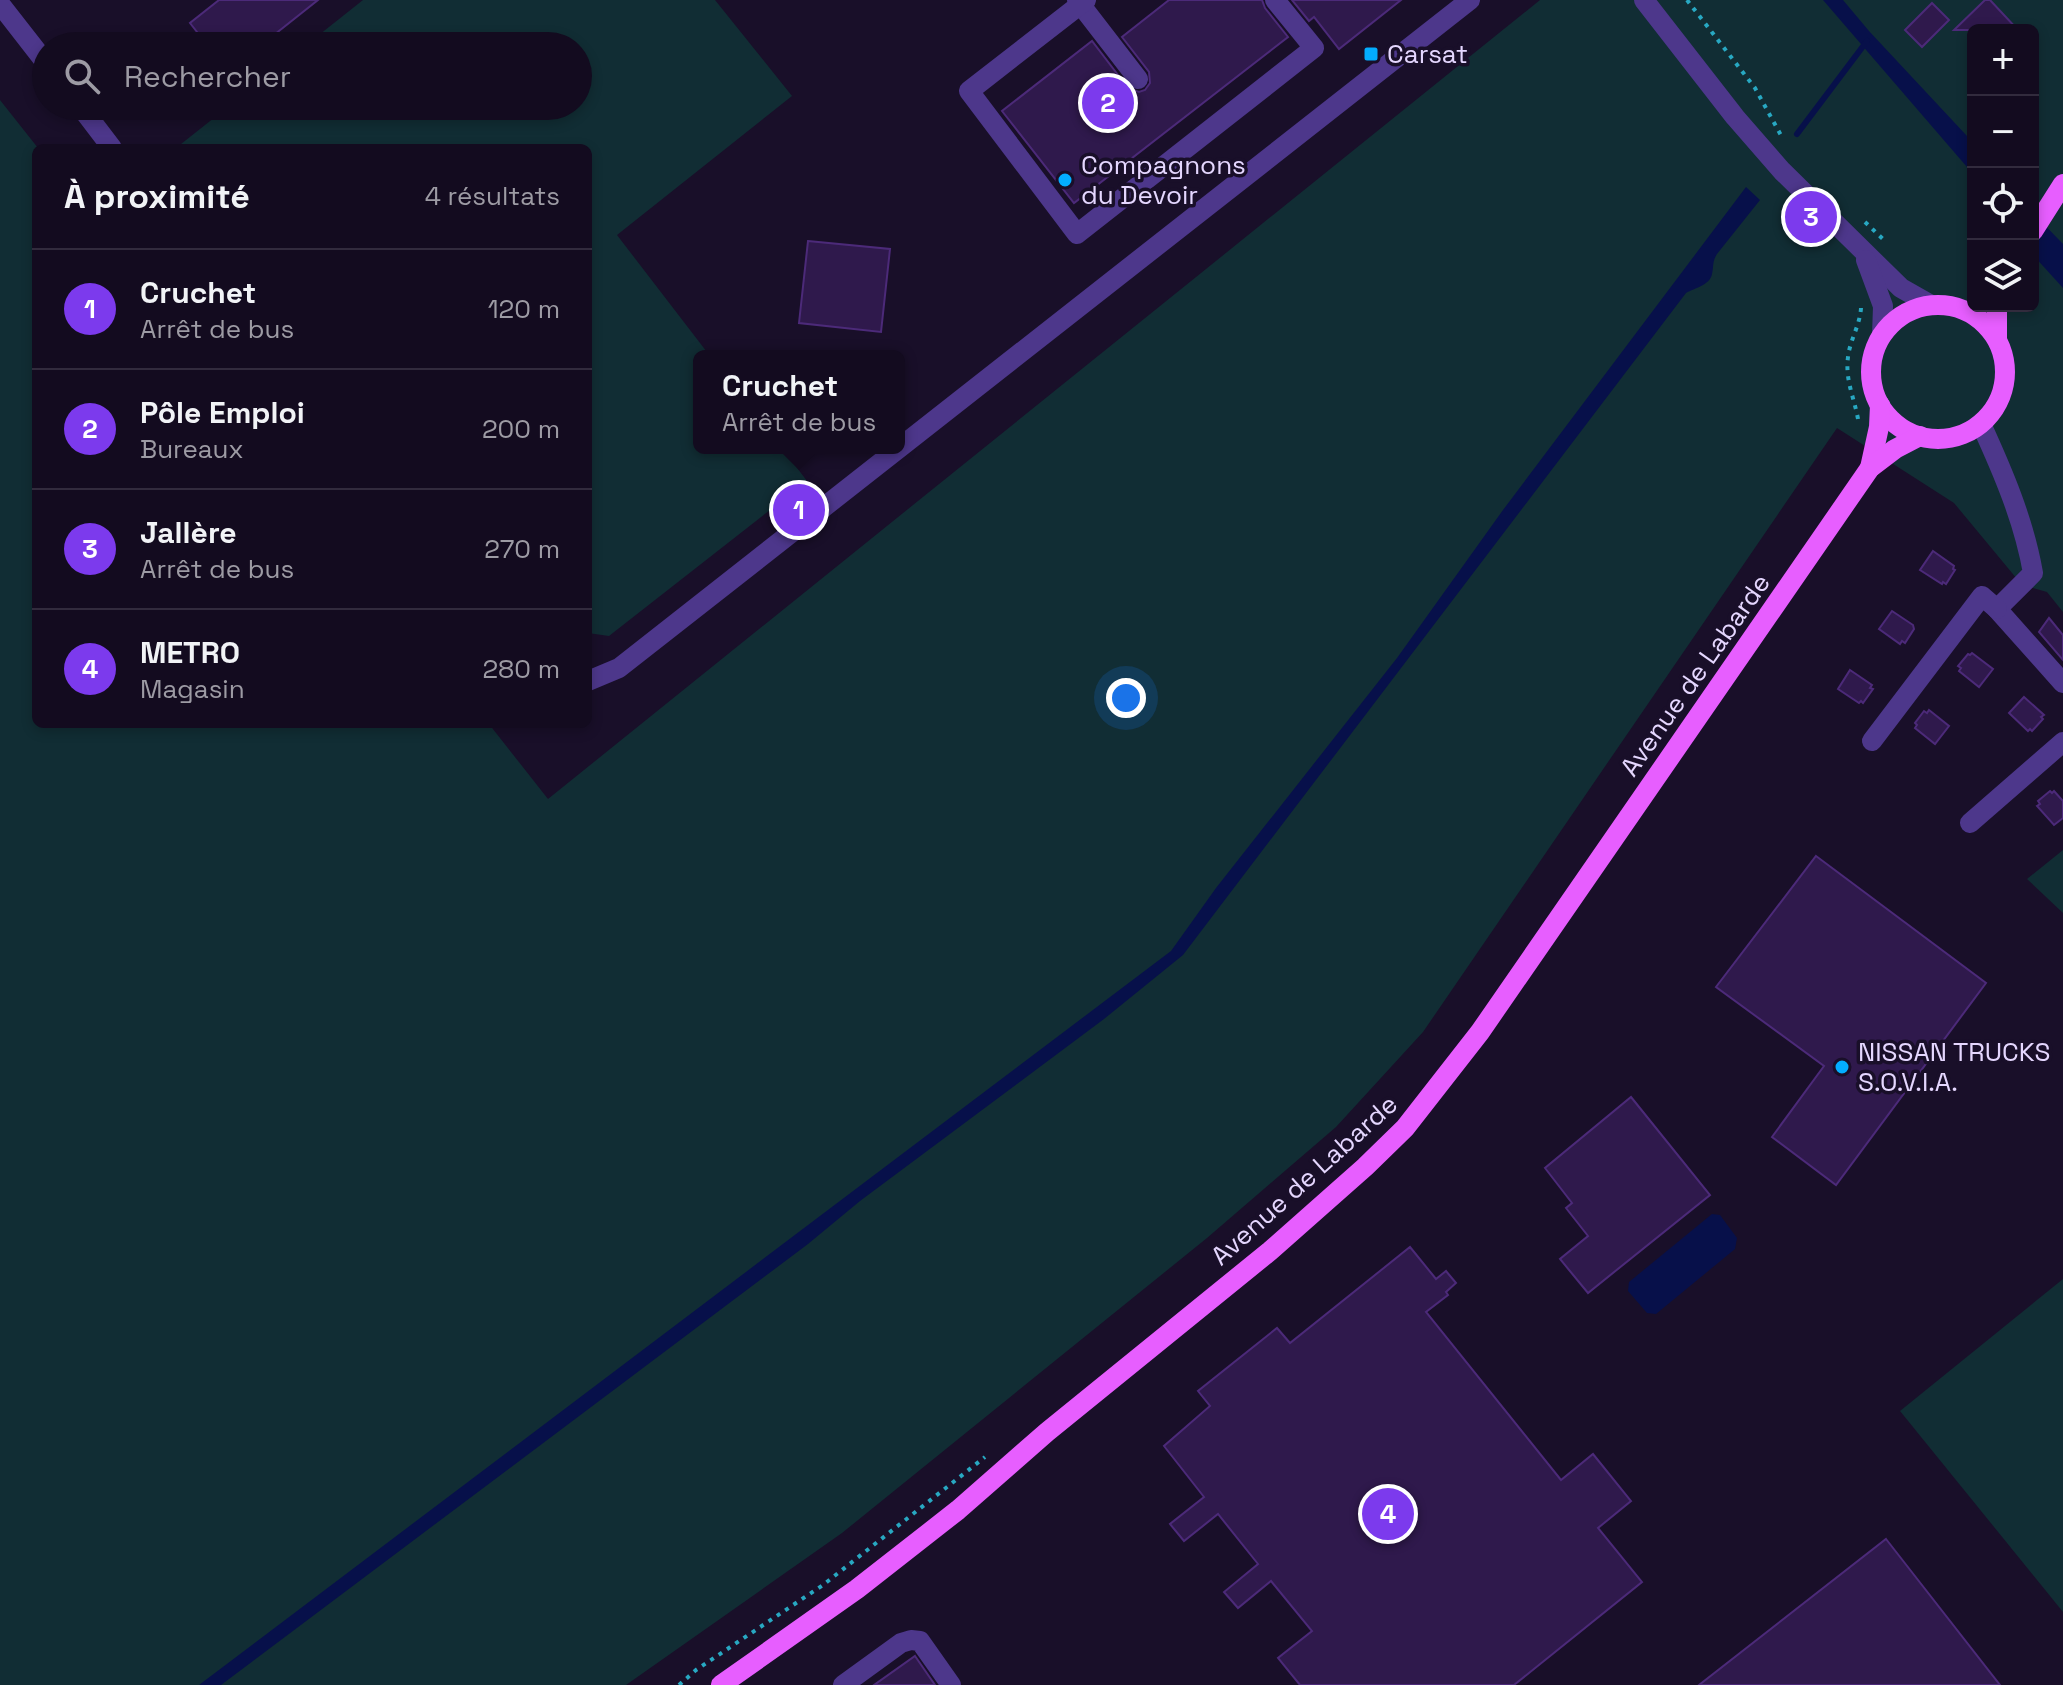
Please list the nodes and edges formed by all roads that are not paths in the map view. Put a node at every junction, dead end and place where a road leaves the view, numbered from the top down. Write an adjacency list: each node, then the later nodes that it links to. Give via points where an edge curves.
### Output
1 (1275, 0): 4 (street, via 1314,48 1077,234 969,91)
2 (1470, 0): 21 (street)
3 (1644, 0): 12 (street, via 1782,171)
4 (1081, 2): 7 (street)
5 (0, 4): 6 (street)
6 (32, 45)
7 (1138, 79)
8 (91, 120): 9 (street)
9 (109, 144)
10 (2063, 184): 11 (main road)
11 (2039, 221)
12 (1856, 243): 14 (street, via 1901,288); 16 (street, via 1877,284)
13 (1967, 295): 14 (main road)
14 (1938, 305): 16 (main road, via 1903,315); 17 (main road, via 1970,313)
15 (1997, 312): 17 (main road)
16 (1882, 335): 18 (main road, via 1871,377)
17 (1997, 339): 19 (main road, via 2005,378 1998,404)
18 (1880, 405): 20 (main road, via 1897,425); 23 (main road, Avenue de Labarde)
19 (1981, 424): 20 (main road, via 1945,439); 24 (street, via 2027,538 2033,573)
20 (1920, 436): 23 (main road, Avenue de Labarde)
21 (905, 444)
22 (892, 454): 25 (street, via 631,659)
23 (1870, 468): 30 (main road, Avenue de Labarde, via 1480,1032 1405,1128 1281,1241 958,1510)
24 (1997, 609): 26 (street); 27 (street, via 1982,596)
25 (592, 680)
26 (2063, 683)
27 (1872, 741)
28 (2063, 742): 29 (street)
29 (1970, 823)
30 (721, 1685)
31 (843, 1685): 32 (street, via 911,1640 920,1641)
32 (951, 1685)

